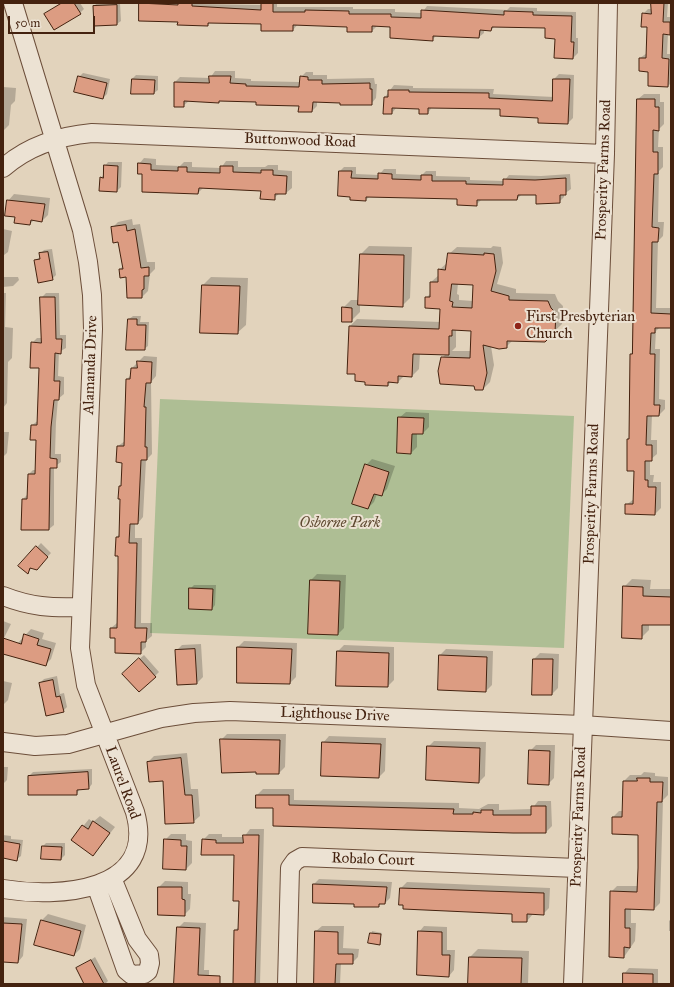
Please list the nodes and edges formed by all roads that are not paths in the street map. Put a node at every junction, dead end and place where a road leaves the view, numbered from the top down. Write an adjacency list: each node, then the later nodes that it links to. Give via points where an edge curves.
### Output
1 (13, 3): 3 (street, Alamanda Drive)
2 (608, 3): 4 (street, Prosperity Farms Road)
3 (55, 139): 4 (street, Buttonwood Road, via 92,133); 5 (street, Buttonwood Road, via 20,155); 7 (street, Alamanda Drive, via 82,230 92,295 93,329)
4 (605, 154): 8 (street, Prosperity Farms Road)
5 (3, 168)
6 (3, 596): 7 (street, via 23,604 51,608)
7 (81, 607): 10 (street, Alamanda Drive, via 82,667 86,685)
8 (582, 725): 9 (street, Lighthouse Drive); 10 (street, Lighthouse Drive, via 230,711 161,718); 12 (street, Prosperity Farms Road)
9 (671, 731)
10 (105, 734): 11 (street, Lighthouse Drive, via 51,746); 13 (street, Laurel Road, via 135,812 138,830 133,857 122,872 104,882 73,890 45,893)
11 (3, 742)
12 (577, 868): 14 (street, Robalo Court, via 302,857 290,868); 15 (street, Prosperity Farms Road)
13 (3, 889)
14 (287, 984)
15 (573, 984)

